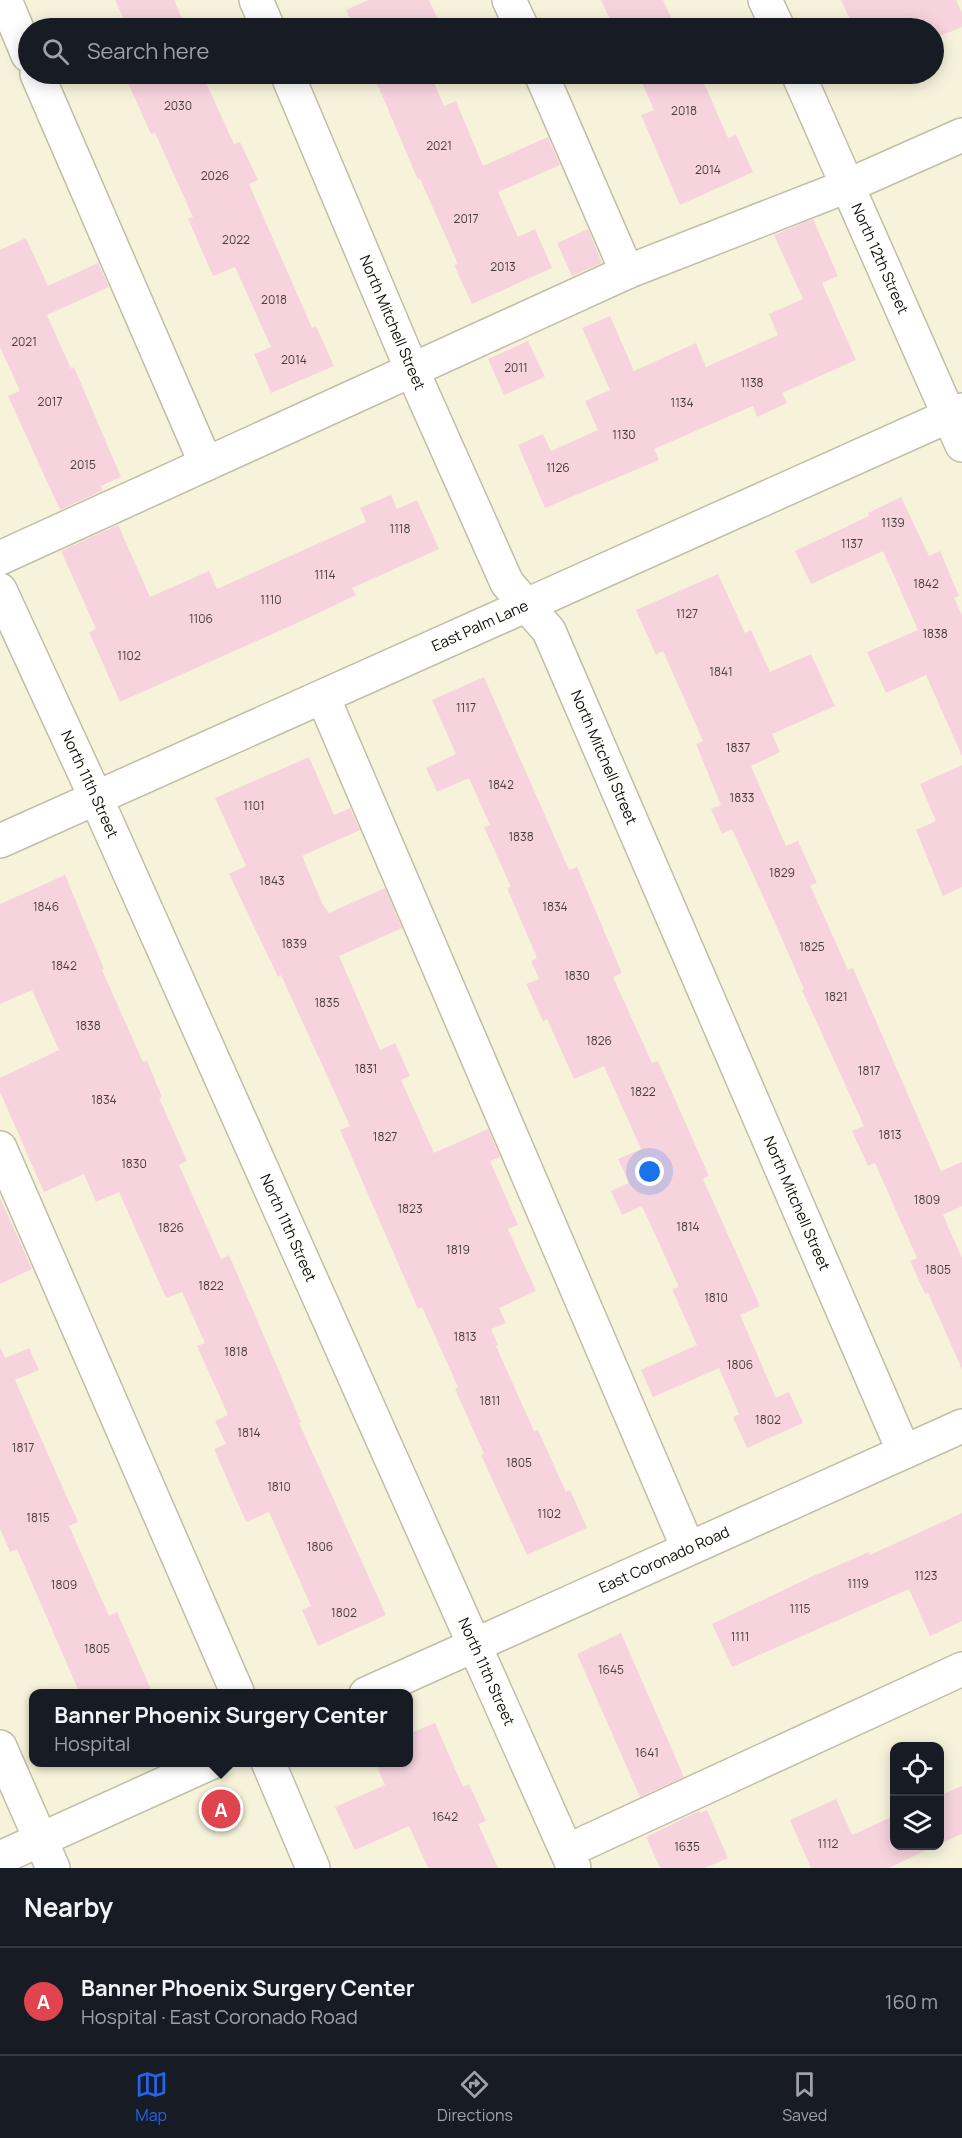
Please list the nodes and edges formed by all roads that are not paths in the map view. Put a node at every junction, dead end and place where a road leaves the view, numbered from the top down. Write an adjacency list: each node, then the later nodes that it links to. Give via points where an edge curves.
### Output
1 (5, 0): 8 (street)
2 (256, 0): 5 (street)
3 (509, 0): 6 (street)
4 (765, 0): 7 (street)
5 (264, 18)
6 (517, 18)
7 (773, 18)
8 (18, 31)
9 (41, 84): 18 (street)
10 (291, 84): 16 (street, North Mitchell Street)
11 (545, 84): 15 (street)
12 (802, 84): 14 (street, North 12th Street)
13 (962, 135): 14 (street)
14 (847, 186): 15 (street); 17 (street, North 12th Street)
15 (627, 272): 16 (street)
16 (412, 370): 18 (street); 21 (street, North Mitchell Street, via 507,583)
17 (958, 424): 21 (street, East Palm Lane)
18 (206, 464): 19 (street)
19 (0, 558)
20 (0, 590): 23 (street, North 11th Street)
21 (526, 605): 22 (street, East Palm Lane); 27 (street, North Mitchell Street, via 549,631)
22 (323, 697): 23 (street, East Palm Lane); 28 (street)
23 (96, 798): 24 (street, East Palm Lane); 29 (street, North 11th Street)
24 (0, 841)
25 (0, 1148): 31 (street)
26 (962, 1426): 27 (street, East Coronado Road)
27 (904, 1452): 28 (street, East Coronado Road)
28 (688, 1548): 29 (street, East Coronado Road)
29 (474, 1645): 32 (street, East Coronado Road); 38 (street, North 11th Street)
30 (962, 1670): 38 (street)
31 (236, 1689)
32 (377, 1689)
33 (0, 1747): 36 (street)
34 (203, 1767): 36 (street)
35 (270, 1767): 39 (street)
36 (47, 1854): 37 (street)
37 (0, 1858)
38 (571, 1860)
39 (313, 1868)

